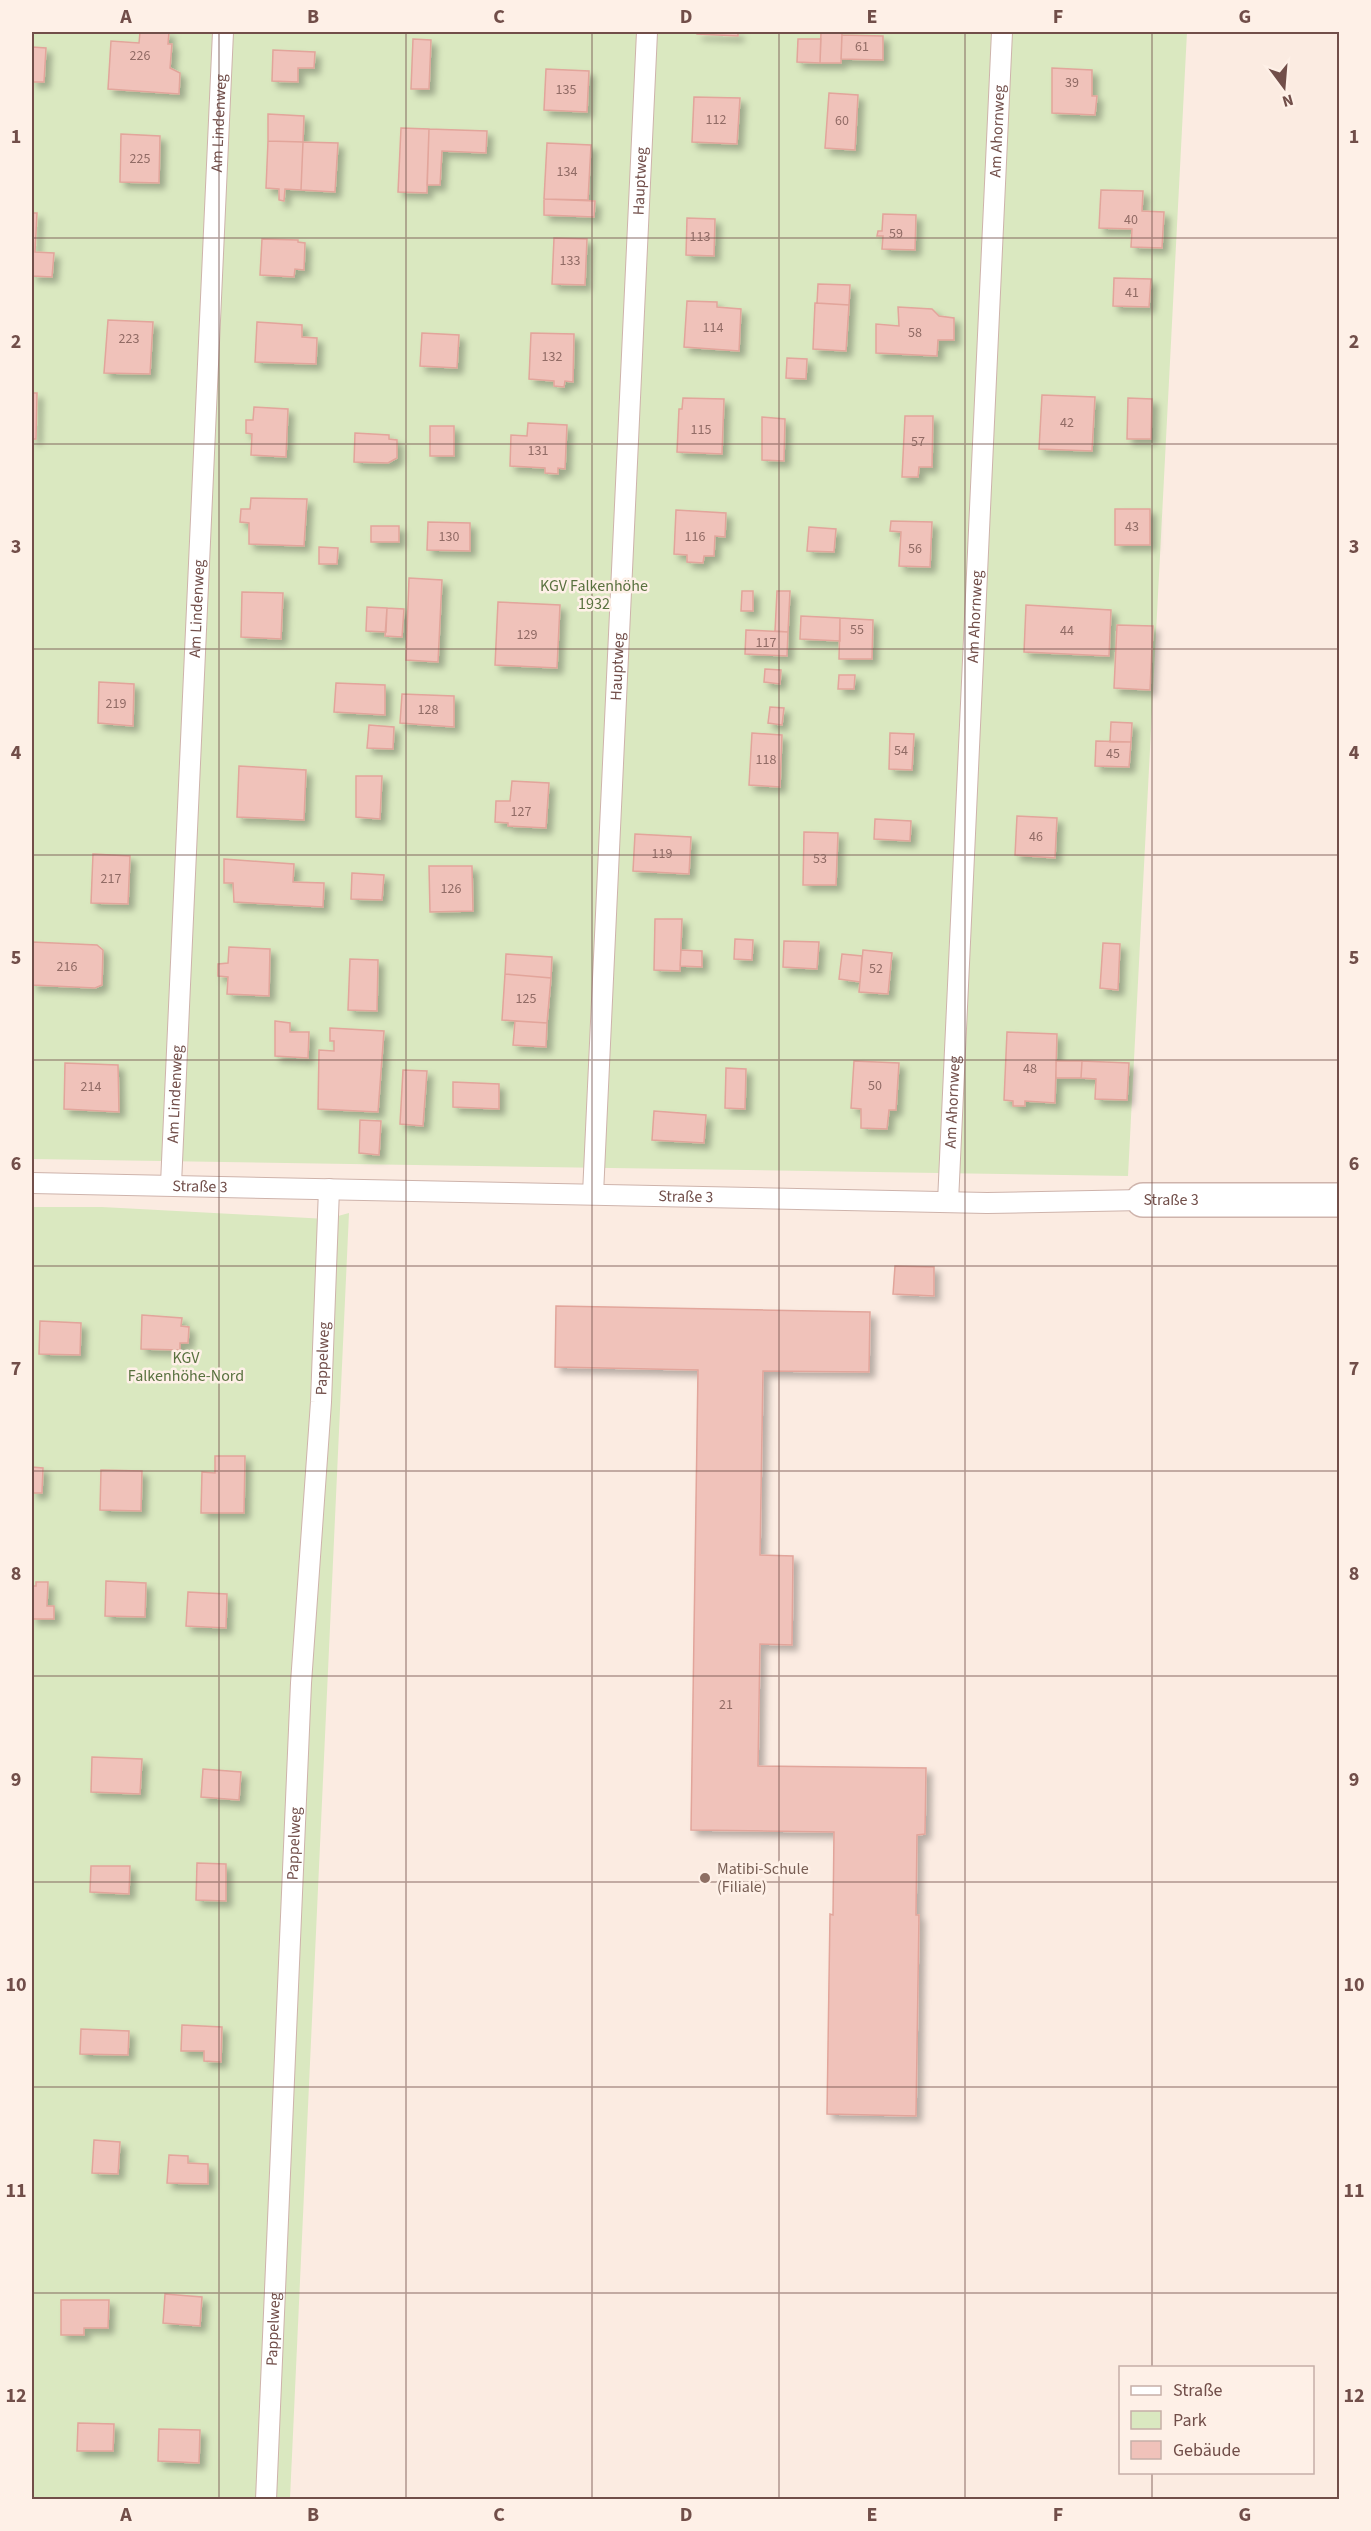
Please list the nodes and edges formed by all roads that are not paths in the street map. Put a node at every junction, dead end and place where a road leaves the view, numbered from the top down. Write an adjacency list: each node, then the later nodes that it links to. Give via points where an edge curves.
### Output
1 (223, 32): 5 (lane, Am Lindenweg)
2 (647, 32): 7 (lane, Hauptweg)
3 (1002, 32): 10 (lane, Am Ahornweg)
4 (32, 1183): 5 (lane, Straße 3)
5 (171, 1185): 6 (lane, Straße 3)
6 (329, 1189): 7 (lane, Straße 3); 11 (lane, Pappelweg, via 321,1402 301,1694)
7 (593, 1194): 10 (lane, Straße 3)
8 (1143, 1200): 9 (street, Straße 3); 10 (lane, Straße 3)
9 (1340, 1200)
10 (948, 1202)
11 (266, 2499)

